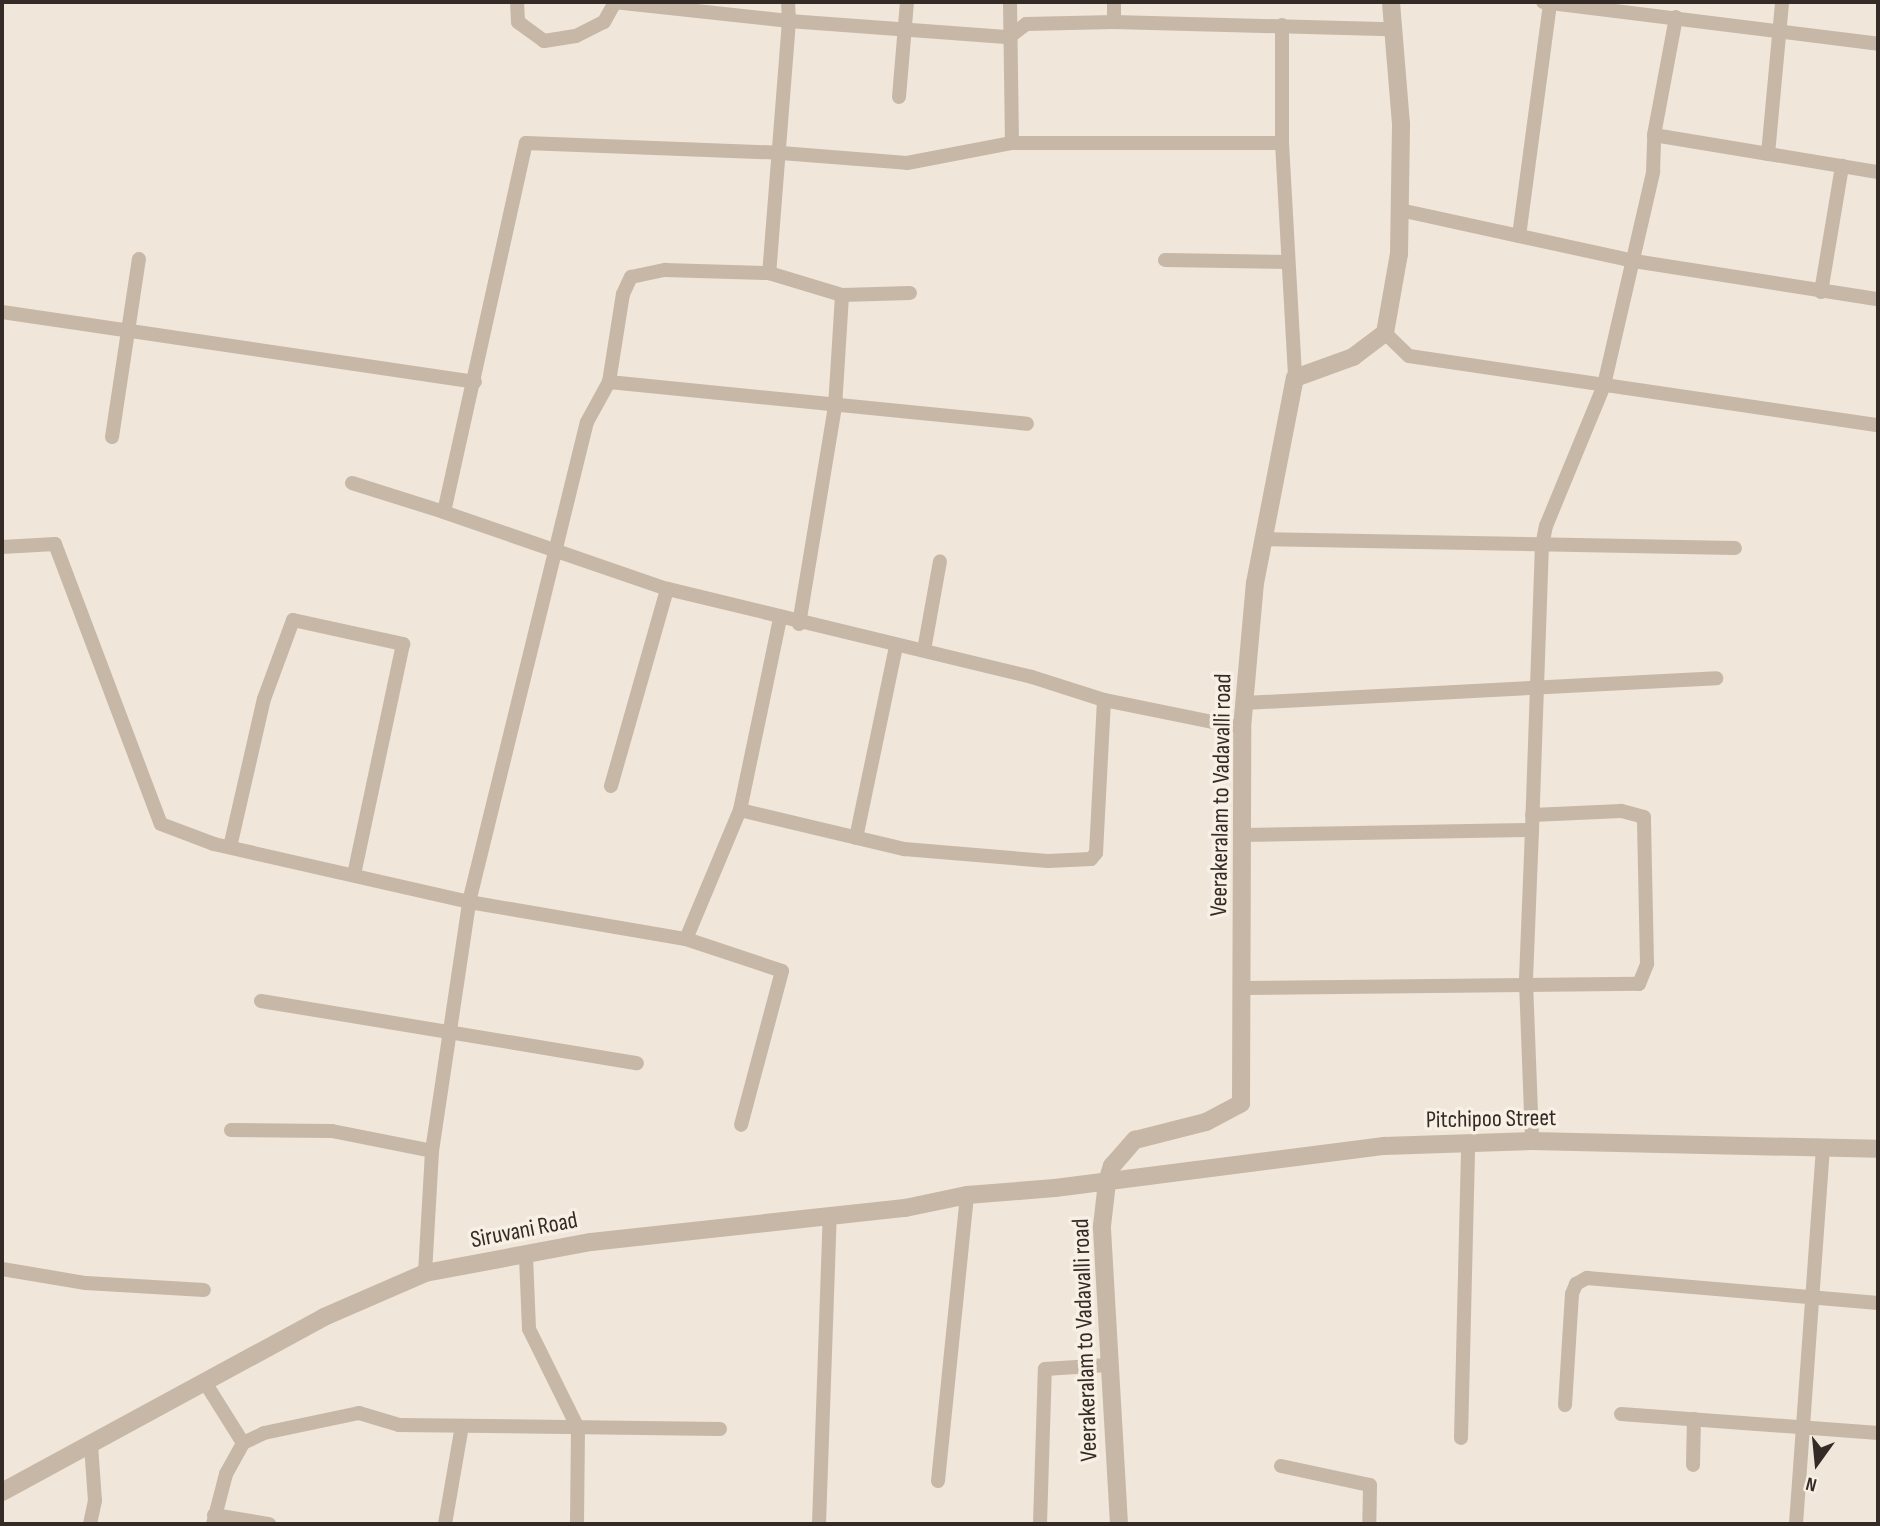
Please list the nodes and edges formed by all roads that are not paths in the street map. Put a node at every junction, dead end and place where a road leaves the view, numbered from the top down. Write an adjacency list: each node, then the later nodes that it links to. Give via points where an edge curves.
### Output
1 (517, 2): 9 (street, via 518,22 544,41 576,36 604,22)
2 (789, 2): 12 (street)
3 (907, 2): 17 (street)
4 (1010, 2): 18 (street)
5 (1114, 2): 13 (street)
6 (1391, 2): 15 (street)
7 (1543, 2): 10 (street)
8 (1782, 2): 16 (street)
9 (614, 3): 12 (street)
10 (1550, 3): 11 (street); 29 (street)
11 (1676, 17): 16 (street); 21 (street)
12 (789, 20): 17 (street); 24 (street)
13 (1114, 22): 14 (street); 18 (street, via 1026,24)
14 (1282, 25): 15 (street); 23 (street)
15 (1390, 29): 28 (street, via 1401,124)
16 (1777, 29): 19 (street); 25 (street)
17 (907, 30): 18 (street); 20 (street)
18 (1009, 37): 22 (street)
19 (1878, 44)
20 (899, 97)
21 (1654, 135): 25 (street); 32 (street, via 1653,172)
22 (1012, 143): 23 (street); 24 (street, via 907,163)
23 (1282, 143): 33 (street)
24 (781, 153): 34 (street); 43 (street, via 526,143)
25 (1768, 154): 26 (street)
26 (1842, 166): 27 (street); 35 (street)
27 (1878, 172)
28 (1399, 209): 29 (street); 41 (street, via 1399,254)
29 (1519, 236): 32 (street)
30 (139, 259): 40 (street)
31 (1165, 260): 33 (street)
32 (1634, 261): 35 (street); 45 (street)
33 (1288, 262): 42 (street)
34 (769, 273): 37 (street); 44 (street, via 665,270 631,277 623,294)
35 (1821, 292): 38 (street)
36 (910, 293): 37 (street)
37 (842, 295): 46 (street)
38 (1878, 299)
39 (2, 312): 40 (street)
40 (126, 331): 43 (street); 49 (street)
41 (1385, 333): 42 (street, via 1353,357); 45 (street, via 1409,356)
42 (1295, 378): 52 (street, Veerakeralam to Vadavalli road)
43 (475, 382): 51 (street)
44 (609, 382): 46 (street); 56 (street, via 587,422)
45 (1605, 385): 48 (street); 53 (street, via 1546,526)
46 (835, 407): 47 (street); 60 (street)
47 (1027, 424)
48 (1878, 425)
49 (112, 437)
50 (352, 483): 51 (street)
51 (444, 512): 56 (street)
52 (1262, 540): 53 (street); 66 (street, Veerakeralam to Vadavalli road)
53 (1542, 546): 55 (street); 64 (street)
54 (2, 547): 73 (street, via 55,544 161,824)
55 (1734, 548)
56 (558, 551): 58 (street); 75 (street)
57 (940, 561): 62 (street)
58 (667, 589): 59 (street); 68 (street)
59 (780, 618): 60 (street); 69 (street)
60 (799, 624): 61 (street)
61 (896, 647): 62 (street); 72 (street)
62 (925, 650): 65 (street)
63 (1716, 678): 64 (street)
64 (1535, 685): 66 (street); 70 (street)
65 (1104, 700): 67 (street); 72 (street, via 1096,853 1091,859 1048,861 904,849)
66 (1244, 703): 67 (street, Veerakeralam to Vadavalli road)
67 (1242, 728): 71 (street, Veerakeralam to Vadavalli road)
68 (611, 786)
69 (740, 810): 72 (street); 76 (street)
70 (1532, 823): 71 (street); 77 (street); 77 (street, via 1621,811 1644,817 1647,964 1640,984)
71 (1243, 835): 78 (street, Veerakeralam to Vadavalli road)
72 (856, 838)
73 (230, 847): 74 (street); 74 (street, via 264,699 293,620 403,644)
74 (354, 875): 75 (street)
75 (469, 902): 76 (street); 80 (street)
76 (686, 939): 82 (street, via 782,971)
77 (1526, 982): 78 (street); 84 (street)
78 (1244, 988): 89 (street, Veerakeralam to Vadavalli road, via 1241,1103 1206,1122 1135,1140 1112,1166)
79 (261, 1001): 80 (street)
80 (452, 1032): 81 (street); 88 (street)
81 (637, 1063)
82 (741, 1125)
83 (231, 1130): 88 (street, via 332,1131)
84 (1532, 1140): 85 (street, Pitchipoo Street); 86 (street, Pitchipoo Street)
85 (1468, 1144): 89 (street, Pitchipoo Street, via 1384,1146); 108 (street)
86 (1823, 1146): 87 (street, Pitchipoo Street); 96 (street)
87 (1878, 1149)
88 (432, 1151): 94 (street)
89 (1107, 1182): 90 (street, Siruvani Road); 98 (street, Veerakeralam to Vadavalli road, via 1102,1226)
90 (967, 1195): 91 (street, Siruvani Road); 113 (street)
91 (830, 1215): 92 (street, Siruvani Road, via 591,1242); 120 (street)
92 (526, 1257): 94 (street, Siruvani Road); 105 (street, via 529,1329)
93 (2, 1269): 95 (street, via 86,1283)
94 (425, 1273): 99 (street, Siruvani Road, via 324,1317)
95 (204, 1290)
96 (1814, 1299): 97 (street); 100 (street, via 1587,1278 1576,1284 1572,1294); 104 (street)
97 (1878, 1303)
98 (1108, 1365): 121 (street, via 1045,1369); 122 (street, Veerakeralam to Vadavalli road)
99 (206, 1384): 109 (street); 110 (street, Siruvani Road)
100 (1565, 1405)
101 (1621, 1414): 102 (street)
102 (1694, 1419): 104 (street); 111 (street)
103 (462, 1426): 105 (street); 109 (street, via 399,1425 359,1413 264,1433); 118 (street)
104 (1804, 1427): 107 (street); 124 (street)
105 (578, 1428): 106 (street); 119 (street)
106 (720, 1429)
107 (1878, 1433)
108 (1461, 1438)
109 (243, 1443): 115 (street, via 231,1463)
110 (91, 1445): 114 (street, Siruvani Road); 116 (street, via 95,1501)
111 (1693, 1465)
112 (1280, 1466): 123 (street, via 1370,1485)
113 (938, 1481)
114 (2, 1492)
115 (213, 1520): 117 (street)
116 (90, 1524)
117 (269, 1524)
118 (445, 1524)
119 (577, 1524)
120 (819, 1524)
121 (1040, 1524)
122 (1119, 1524)
123 (1369, 1524)
124 (1796, 1524)

